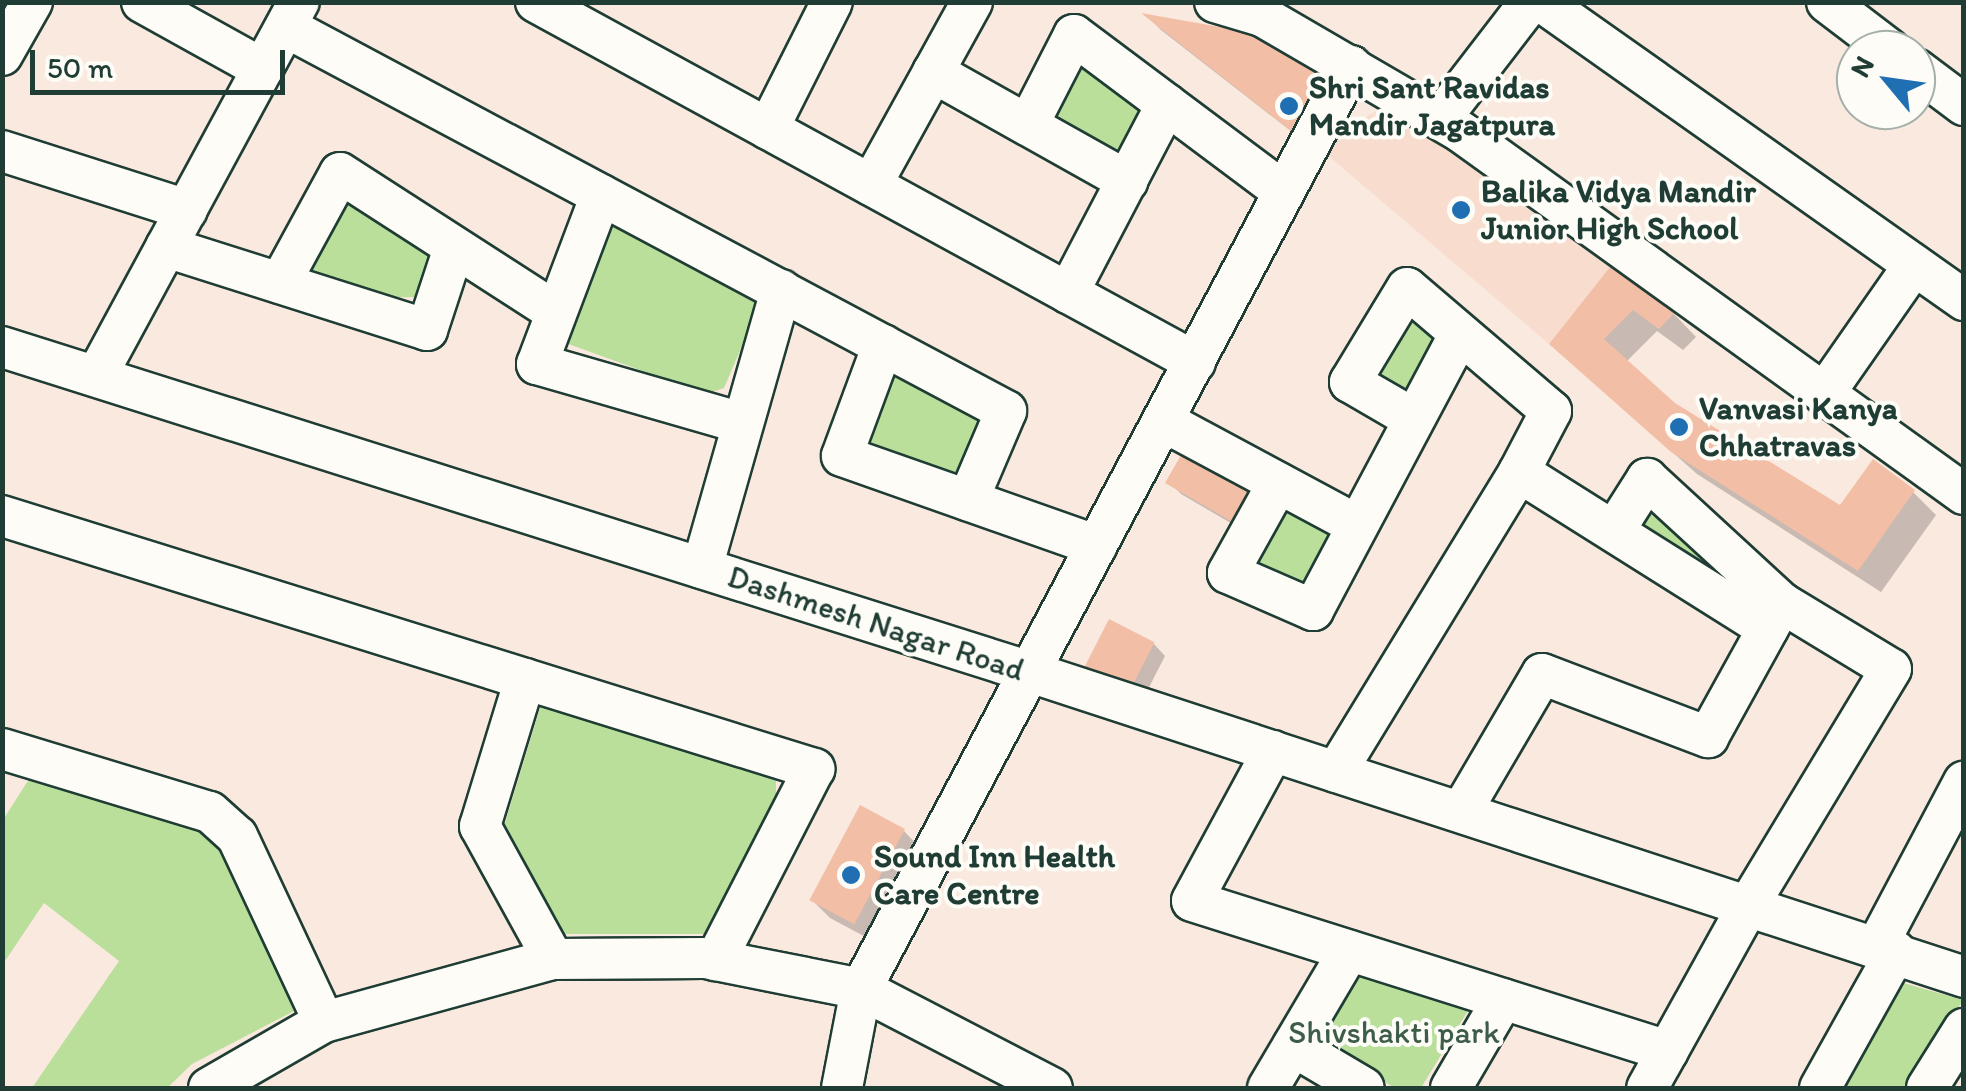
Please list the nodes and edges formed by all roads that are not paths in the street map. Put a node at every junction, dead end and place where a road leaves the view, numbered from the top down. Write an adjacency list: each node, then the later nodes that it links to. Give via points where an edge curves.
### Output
1 (32, 2): 12 (street)
2 (142, 2): 14 (street)
3 (536, 2): 21 (street)
4 (972, 2): 15 (street)
5 (1215, 2): 13 (street, via 1262,16)
6 (1530, 2): 19 (street)
7 (1542, 2): 30 (street)
8 (1827, 2): 11 (street)
9 (819, 7): 21 (street)
10 (292, 15): 14 (street); 26 (street)
11 (1864, 30)
12 (2, 54)
13 (1351, 66): 19 (street); 25 (street)
14 (264, 69): 27 (street)
15 (933, 72): 20 (street); 24 (street)
16 (1936, 85): 18 (street)
17 (1167, 104): 20 (street, via 1074,34); 23 (street); 25 (street)
18 (1964, 105)
19 (1440, 120): 41 (street)
20 (1028, 125): 23 (street)
21 (768, 129): 24 (street)
22 (2, 151): 27 (street)
23 (1127, 181): 33 (street)
24 (871, 185): 33 (street)
25 (1284, 192): 39 (street)
26 (602, 195): 32 (street); 35 (street)
27 (187, 210): 28 (street)
28 (166, 248): 31 (street); 40 (street)
29 (454, 248): 31 (street, via 427,330); 31 (street, via 340,173); 35 (street)
30 (1914, 265): 34 (street); 41 (street)
31 (280, 283)
32 (781, 290): 37 (street); 44 (street)
33 (1068, 292): 39 (street)
34 (1964, 300)
35 (556, 312): 44 (street, via 537,364)
36 (1458, 334): 42 (street); 42 (street, via 1407,288 1350,382); 45 (street, via 1550,411)
37 (883, 344): 48 (street, via 1006,410); 48 (street, via 842,456)
38 (2, 346): 40 (street, Dashmesh Nagar Road)
39 (1195, 362): 43 (street)
40 (97, 375): 53 (street, Dashmesh Nagar Road)
41 (1824, 394): 47 (street)
42 (1412, 418): 50 (street)
43 (1163, 421): 46 (street); 52 (street)
44 (742, 424): 53 (street)
45 (1519, 472): 51 (street); 59 (street)
46 (1278, 482): 50 (street); 50 (street, via 1228,573 1313,610)
47 (1964, 494)
48 (968, 500): 52 (street)
49 (2, 516): 56 (street)
50 (1355, 524)
51 (1614, 532): 54 (street); 54 (street, via 1648,479)
52 (1097, 546): 55 (street)
53 (702, 568): 55 (street, Dashmesh Nagar Road)
54 (1775, 616): 61 (street, via 1708,737 1542,674); 62 (street, via 1891,669)
55 (1030, 672): 57 (street, Dashmesh Nagar Road); 68 (street)
56 (525, 679): 65 (street, via 480,826); 66 (street, via 814,769)
57 (1274, 752): 59 (street, Dashmesh Nagar Road); 64 (street, via 1192,901)
58 (6, 757): 70 (street, via 210,812 237,836)
59 (1336, 772): 61 (street, Dashmesh Nagar Road)
60 (1964, 782): 63 (street)
61 (1462, 812): 62 (street, Dashmesh Nagar Road)
62 (1748, 906): 63 (street, Dashmesh Nagar Road); 73 (street)
63 (1886, 949): 67 (street, Dashmesh Nagar Road); 81 (street)
64 (1349, 951): 69 (street); 72 (street)
65 (553, 959): 66 (street); 70 (street)
66 (716, 960): 68 (street)
67 (1964, 977)
68 (860, 989): 75 (street); 76 (street)
69 (1503, 999): 73 (street); 79 (street)
70 (324, 1022): 74 (street)
71 (1964, 1029): 82 (street)
72 (1293, 1046): 77 (street); 78 (street)
73 (1668, 1051): 80 (street)
74 (208, 1088)
75 (842, 1088)
76 (1052, 1088)
77 (1268, 1088)
78 (1364, 1088)
79 (1451, 1088)
80 (1647, 1088)
81 (1820, 1088)
82 (1927, 1088)

